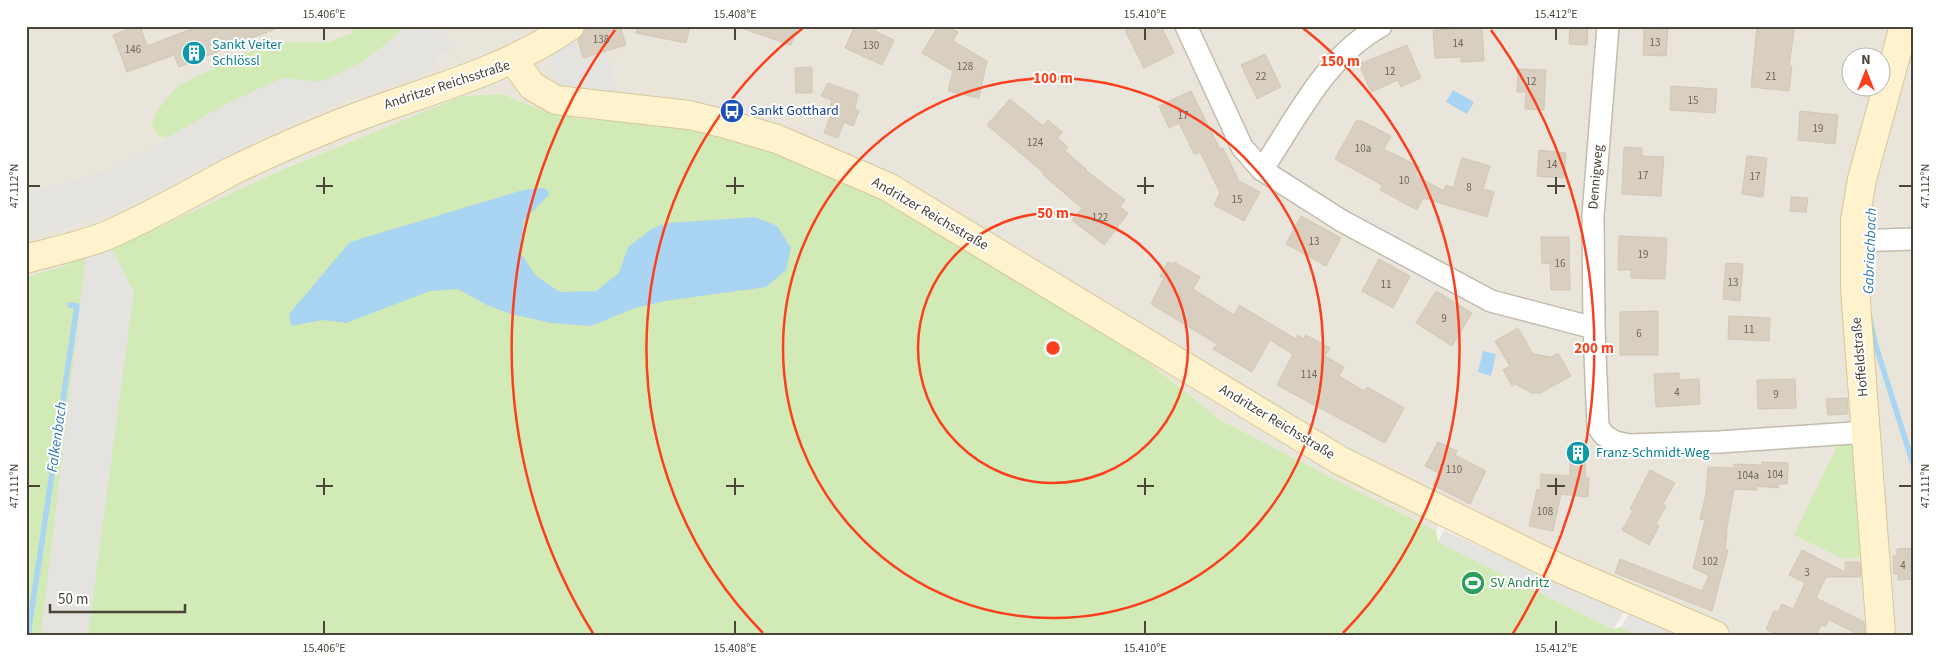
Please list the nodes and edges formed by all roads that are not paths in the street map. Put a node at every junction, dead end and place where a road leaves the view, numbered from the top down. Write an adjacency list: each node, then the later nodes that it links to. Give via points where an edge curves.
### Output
1 (570, 26): 6 (street)
2 (1186, 26): 7 (street, via 1242,147)
3 (1380, 26): 7 (street, via 1332,64)
4 (1608, 26): 11 (street, Dennigweg, via 1593,215)
5 (1904, 26): 9 (street, Hoffeldstraße, via 1857,199)
6 (514, 61): 10 (street, Andritzer Reichsstraße, via 386,105 294,142 234,170 158,212 101,237); 13 (street, Andritzer Reichsstraße, via 532,86 556,100 689,115 726,124 777,139 888,187 1341,460 1561,569)
7 (1262, 170): 11 (street, via 1342,221 1491,302)
8 (1913, 239): 9 (street)
9 (1865, 240): 12 (street, Hoffeldstraße, via 1855,290)
10 (26, 259)
11 (1594, 328): 12 (street, via 1598,427 1615,442 1629,446)
12 (1867, 432): 14 (street, Hoffeldstraße)
13 (1715, 635)
14 (1881, 635)

